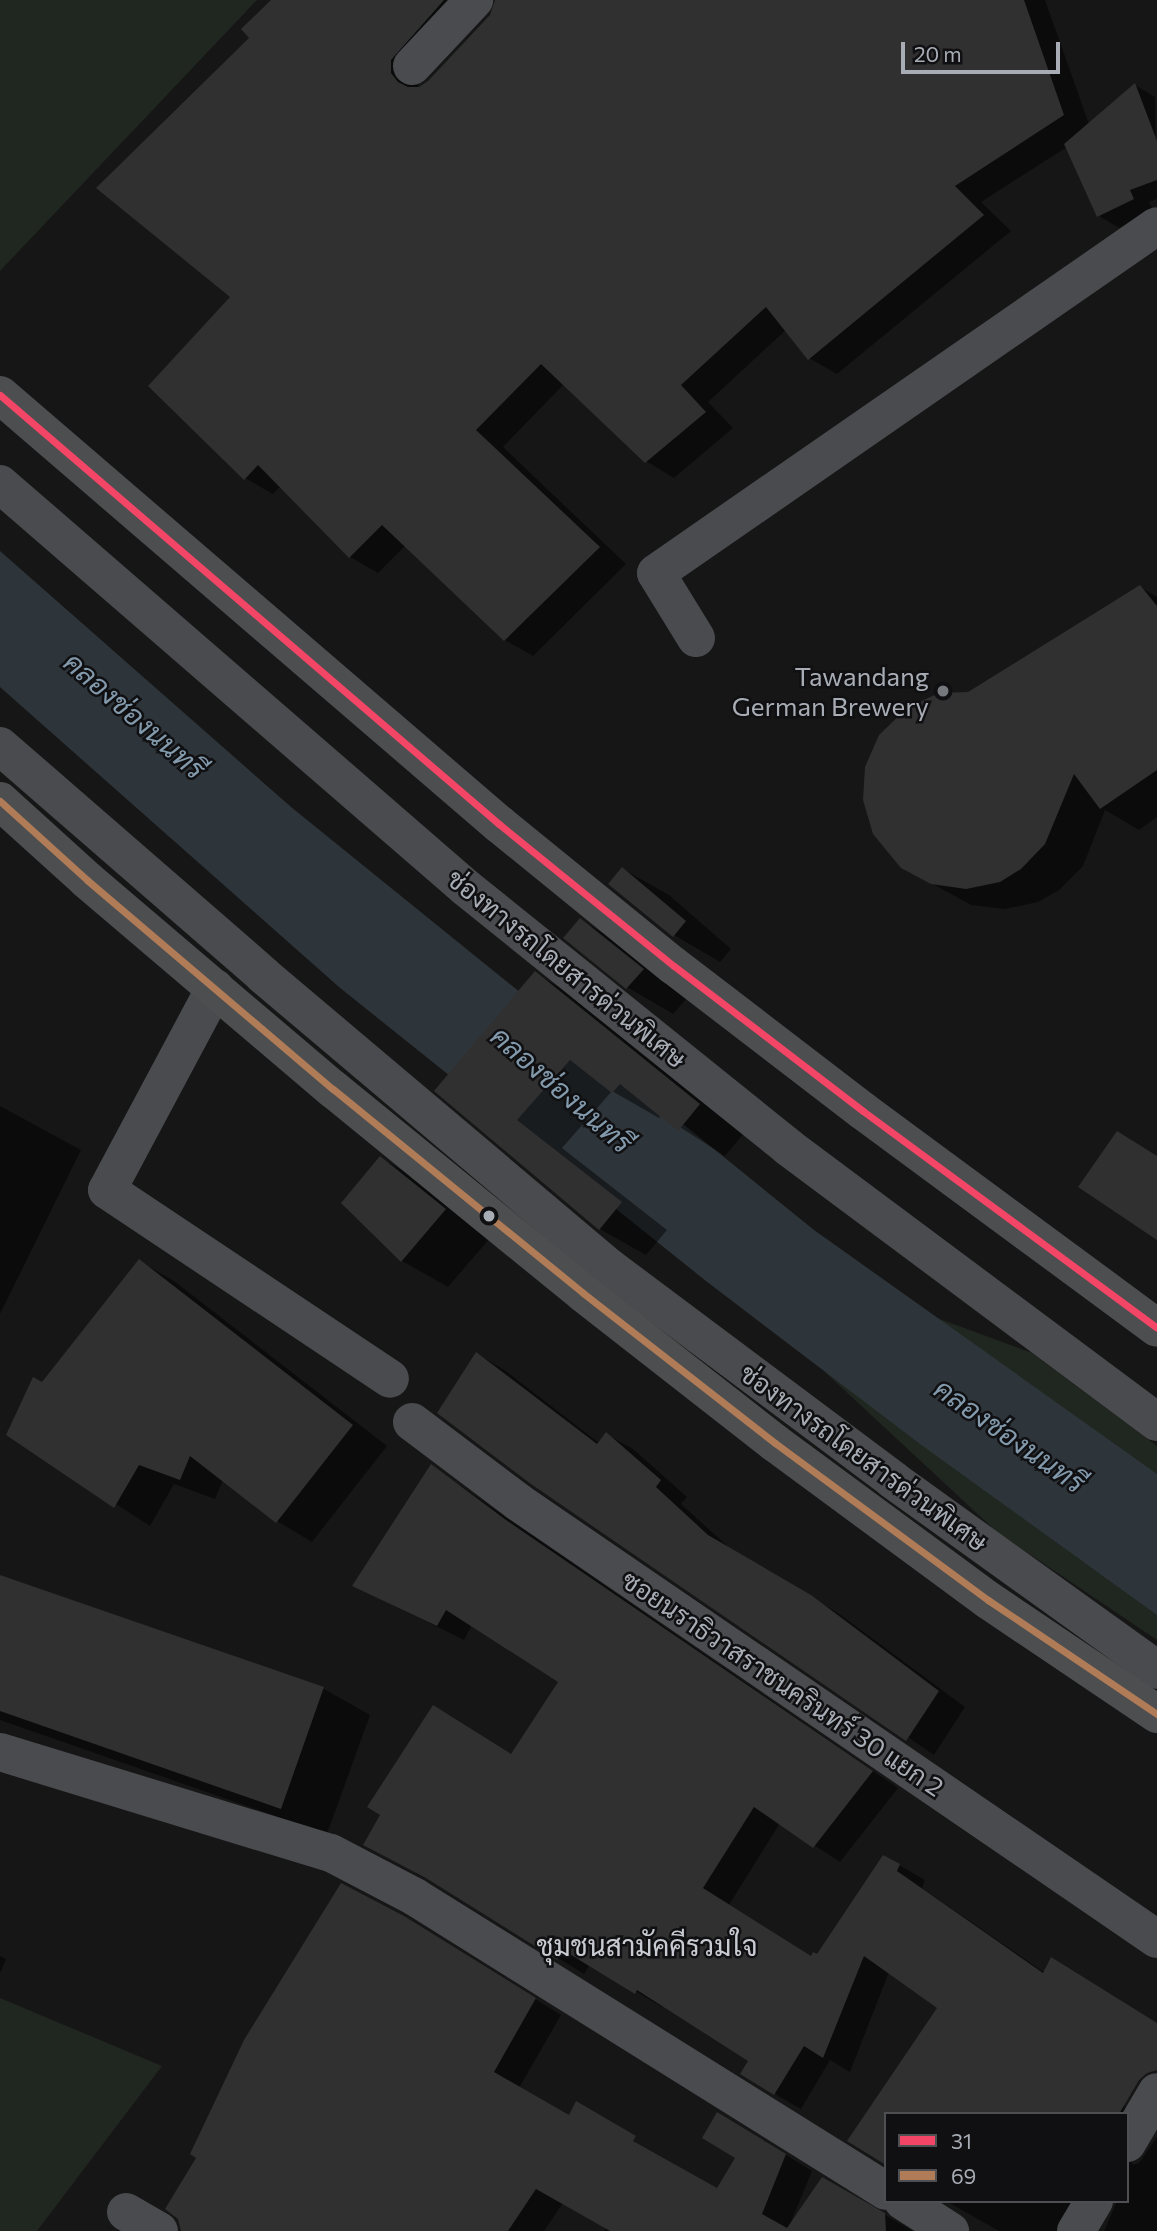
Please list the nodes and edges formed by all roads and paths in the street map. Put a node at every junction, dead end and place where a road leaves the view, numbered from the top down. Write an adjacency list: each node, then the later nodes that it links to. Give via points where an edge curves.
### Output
1 (474, 0): 2 (street)
2 (412, 66)
3 (1157, 226): 6 (street, via 656,573)
4 (0, 395): 10 (main road, via 499,824 653,950)
5 (0, 484): 13 (street, ช่องทางรถโดยสารด่วนพิเศษ, via 465,887 788,1147)
6 (696, 638)
7 (0, 746): 14 (street, ช่องทางรถโดยสารด่วนพิเศษ, via 610,1268 892,1480)
8 (0, 801): 9 (main road)
9 (215, 988): 11 (street, via 107,1190); 15 (main road, via 562,1276 775,1443 988,1600)
10 (1157, 1328)
11 (390, 1379)
12 (412, 1422): 17 (street, ซอยนราธิวาสราชนครินทร์ 30 แยก 2, via 518,1502)
13 (1157, 1422)
14 (1157, 1670)
15 (1157, 1714)
16 (0, 1752): 20 (street, via 331,1853 415,1897)
17 (1157, 1938)
18 (1157, 2092): 19 (street)
19 (1129, 2140)
20 (884, 2190)
21 (905, 2203): 25 (street)
22 (1093, 2203): 26 (street)
23 (126, 2212): 24 (street)
24 (159, 2231)
25 (950, 2231)
26 (1076, 2231)

